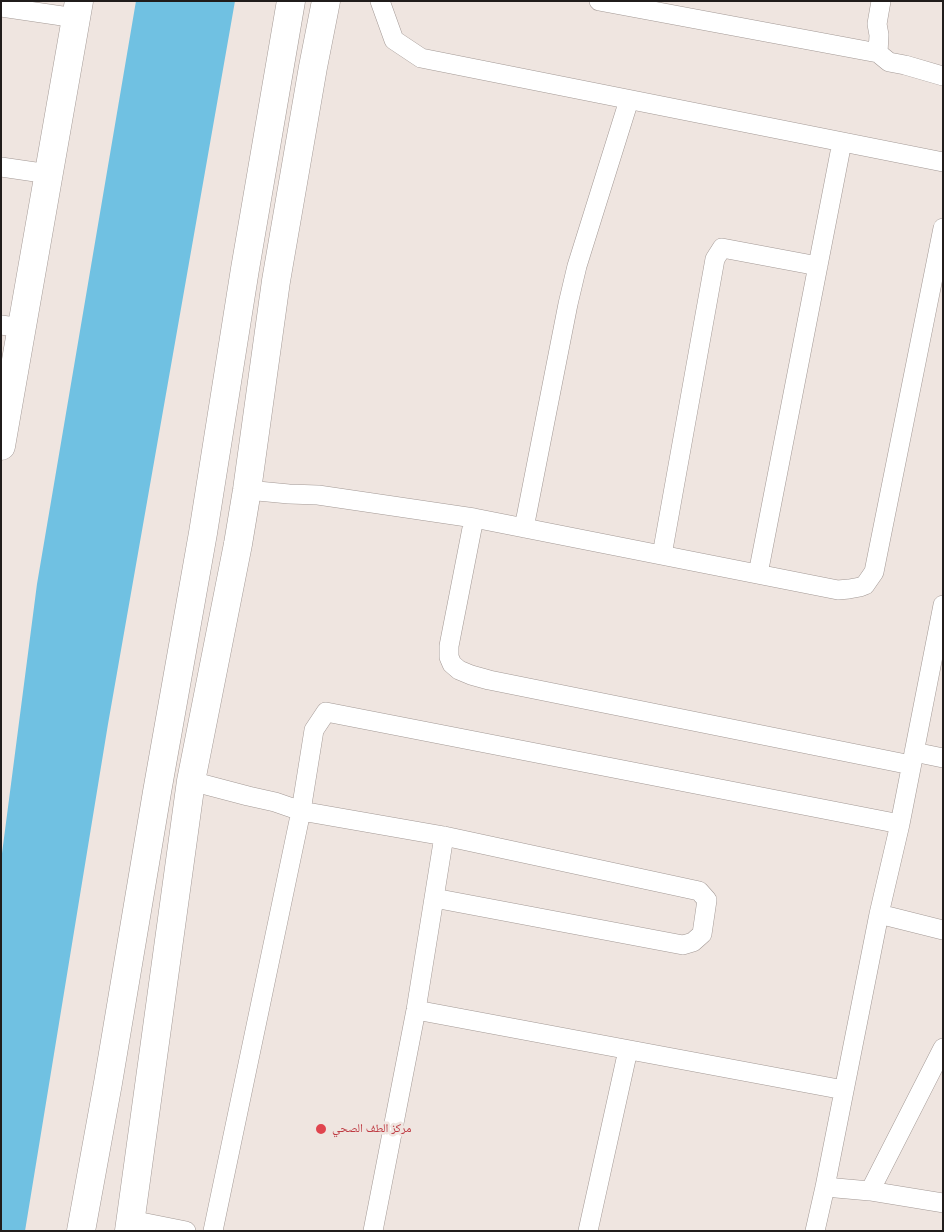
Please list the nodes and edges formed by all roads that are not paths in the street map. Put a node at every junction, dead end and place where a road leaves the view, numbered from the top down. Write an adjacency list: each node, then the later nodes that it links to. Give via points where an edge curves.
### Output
1 (291, 1): 37 (street)
2 (326, 1): 19 (street, via 276,281)
3 (380, 1): 10 (street, via 394,40 421,58)
4 (599, 1): 8 (street)
5 (881, 1): 8 (street, via 877,24)
6 (1, 7): 7 (street)
7 (77, 10): 14 (street)
8 (878, 53): 9 (street, via 889,62)
9 (943, 76)
10 (629, 100): 11 (street); 21 (street, via 576,273)
11 (842, 142): 12 (street); 16 (street)
12 (943, 162)
13 (1, 167): 14 (street)
14 (49, 174): 17 (street)
15 (943, 228): 23 (street, via 874,572 865,585 838,590)
16 (818, 266): 22 (street, via 722,248 716,259); 23 (street)
17 (12, 326): 18 (street)
18 (1, 446)
19 (247, 490): 20 (street, via 318,495); 27 (street)
20 (474, 518): 21 (street); 25 (street, via 449,646 449,657 459,670 489,680)
21 (524, 528): 22 (street)
22 (662, 555): 23 (street)
23 (758, 574)
24 (943, 605): 25 (street)
25 (913, 758): 26 (street); 29 (street)
26 (943, 758)
27 (191, 781): 28 (street); 38 (street)
28 (301, 811): 29 (street, via 314,730 326,712); 30 (street); 46 (street)
29 (900, 824): 32 (street)
30 (444, 836): 31 (street); 31 (street, via 699,892 706,900 702,934 693,942 682,945)
31 (434, 898): 34 (street)
32 (879, 914): 33 (street); 39 (street)
33 (943, 930)
34 (416, 1010): 36 (street); 47 (street)
35 (943, 1048): 41 (street)
36 (628, 1050): 39 (street); 48 (street)
37 (108, 1083): 38 (street); 44 (street)
38 (150, 1085): 43 (street)
39 (844, 1090): 40 (street)
40 (825, 1187): 41 (street); 49 (street)
41 (870, 1191): 42 (street)
42 (943, 1203)
43 (130, 1226): 45 (street)
44 (81, 1231)
45 (186, 1231)
46 (213, 1231)
47 (373, 1231)
48 (588, 1231)
49 (814, 1231)

